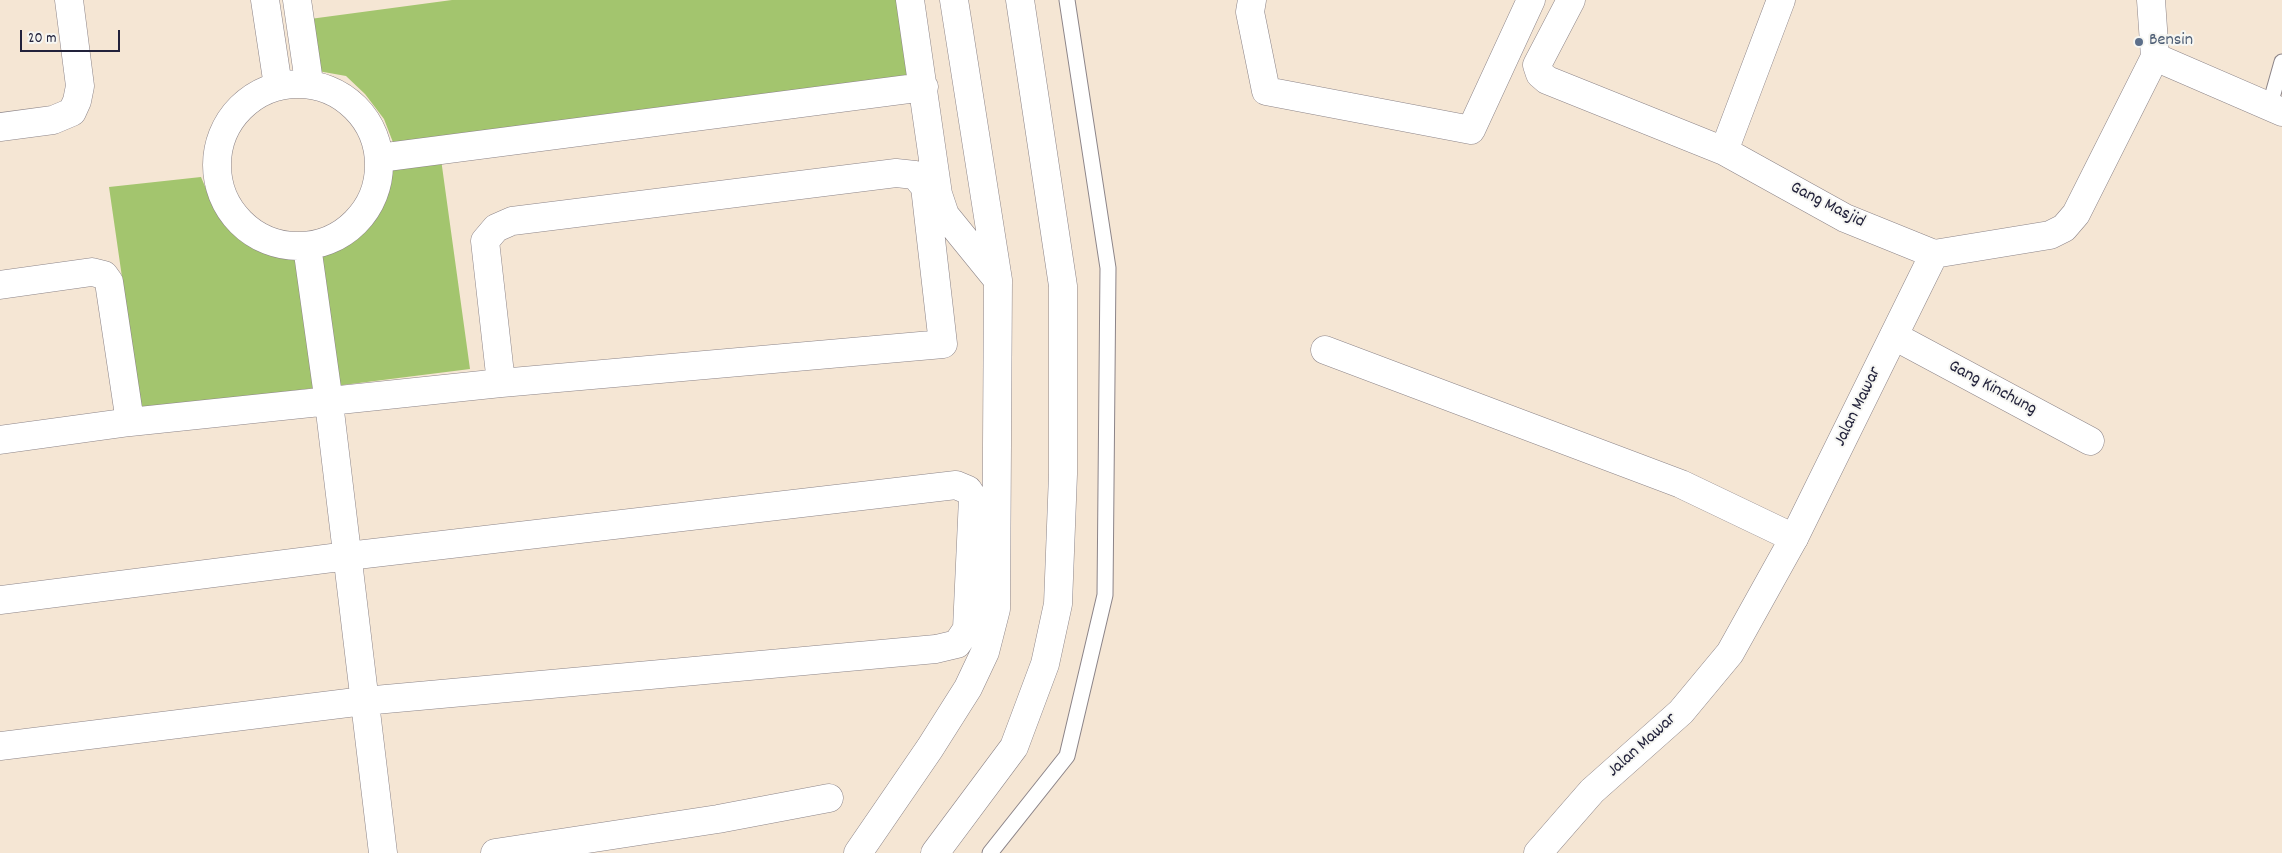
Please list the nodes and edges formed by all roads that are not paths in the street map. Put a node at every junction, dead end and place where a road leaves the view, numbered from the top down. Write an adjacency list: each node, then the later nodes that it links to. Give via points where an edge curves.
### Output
1 (69, 0): 19 (street, via 80,86 72,112 53,120)
2 (265, 0): 16 (street)
3 (297, 0): 15 (street)
4 (910, 0): 17 (street)
5 (954, 0): 24 (street)
6 (1020, 0): 42 (street, via 1063,286 1063,474 1058,604 1045,664 1014,747)
7 (1067, 0): 43 (lane, via 1108,268 1105,595 1068,756)
8 (1252, 0): 9 (street, via 1250,12 1266,91 1470,130)
9 (1530, 0)
10 (1571, 0): 20 (street, Gang Masjid, via 1537,65 1540,74 1547,80)
11 (1781, 0): 20 (street)
12 (2151, 0): 13 (street)
13 (2155, 57): 18 (street); 23 (street, via 2076,214 2064,228 2050,235)
14 (2282, 62): 18 (lane)
15 (309, 82): 16 (street); 21 (street, via 348,102 364,118 374,137)
16 (278, 86): 22 (street, via 241,106 226,126 217,150 216,176 223,200 237,221 257,237 281,246)
17 (924, 87): 21 (street); 24 (street, via 938,194 945,215)
18 (2276, 110)
19 (0, 127)
20 (1724, 151): 23 (street, Gang Masjid, via 1845,218)
21 (379, 158): 22 (street, via 379,179 361,217 327,242)
22 (307, 246): 29 (street)
23 (1934, 254): 26 (street, Jalan Mawar)
24 (998, 280): 41 (street, via 996,609 985,652 968,688)
25 (0, 285): 30 (street, via 92,272 104,275 109,282)
26 (1894, 336): 32 (street, Gang Kinchung); 33 (street, Jalan Mawar)
27 (1325, 350): 33 (street, via 1681,484)
28 (501, 383): 28 (street, via 943,344 925,187 915,175 896,173 512,221 496,228 485,241); 29 (street)
29 (329, 403): 30 (street); 34 (street)
30 (130, 422): 31 (street)
31 (0, 440)
32 (2090, 442)
33 (1794, 538): 44 (street, Jalan Mawar, via 1730,653 1681,712 1592,791)
34 (348, 556): 35 (street); 36 (street); 36 (street, via 956,485 968,490 973,498 967,630 957,644 936,649)
35 (0, 600)
36 (364, 701): 37 (street); 39 (street)
37 (0, 746)
38 (829, 798): 40 (street)
39 (383, 853)
40 (495, 853)
41 (858, 853)
42 (935, 853)
43 (990, 853)
44 (1538, 853)

